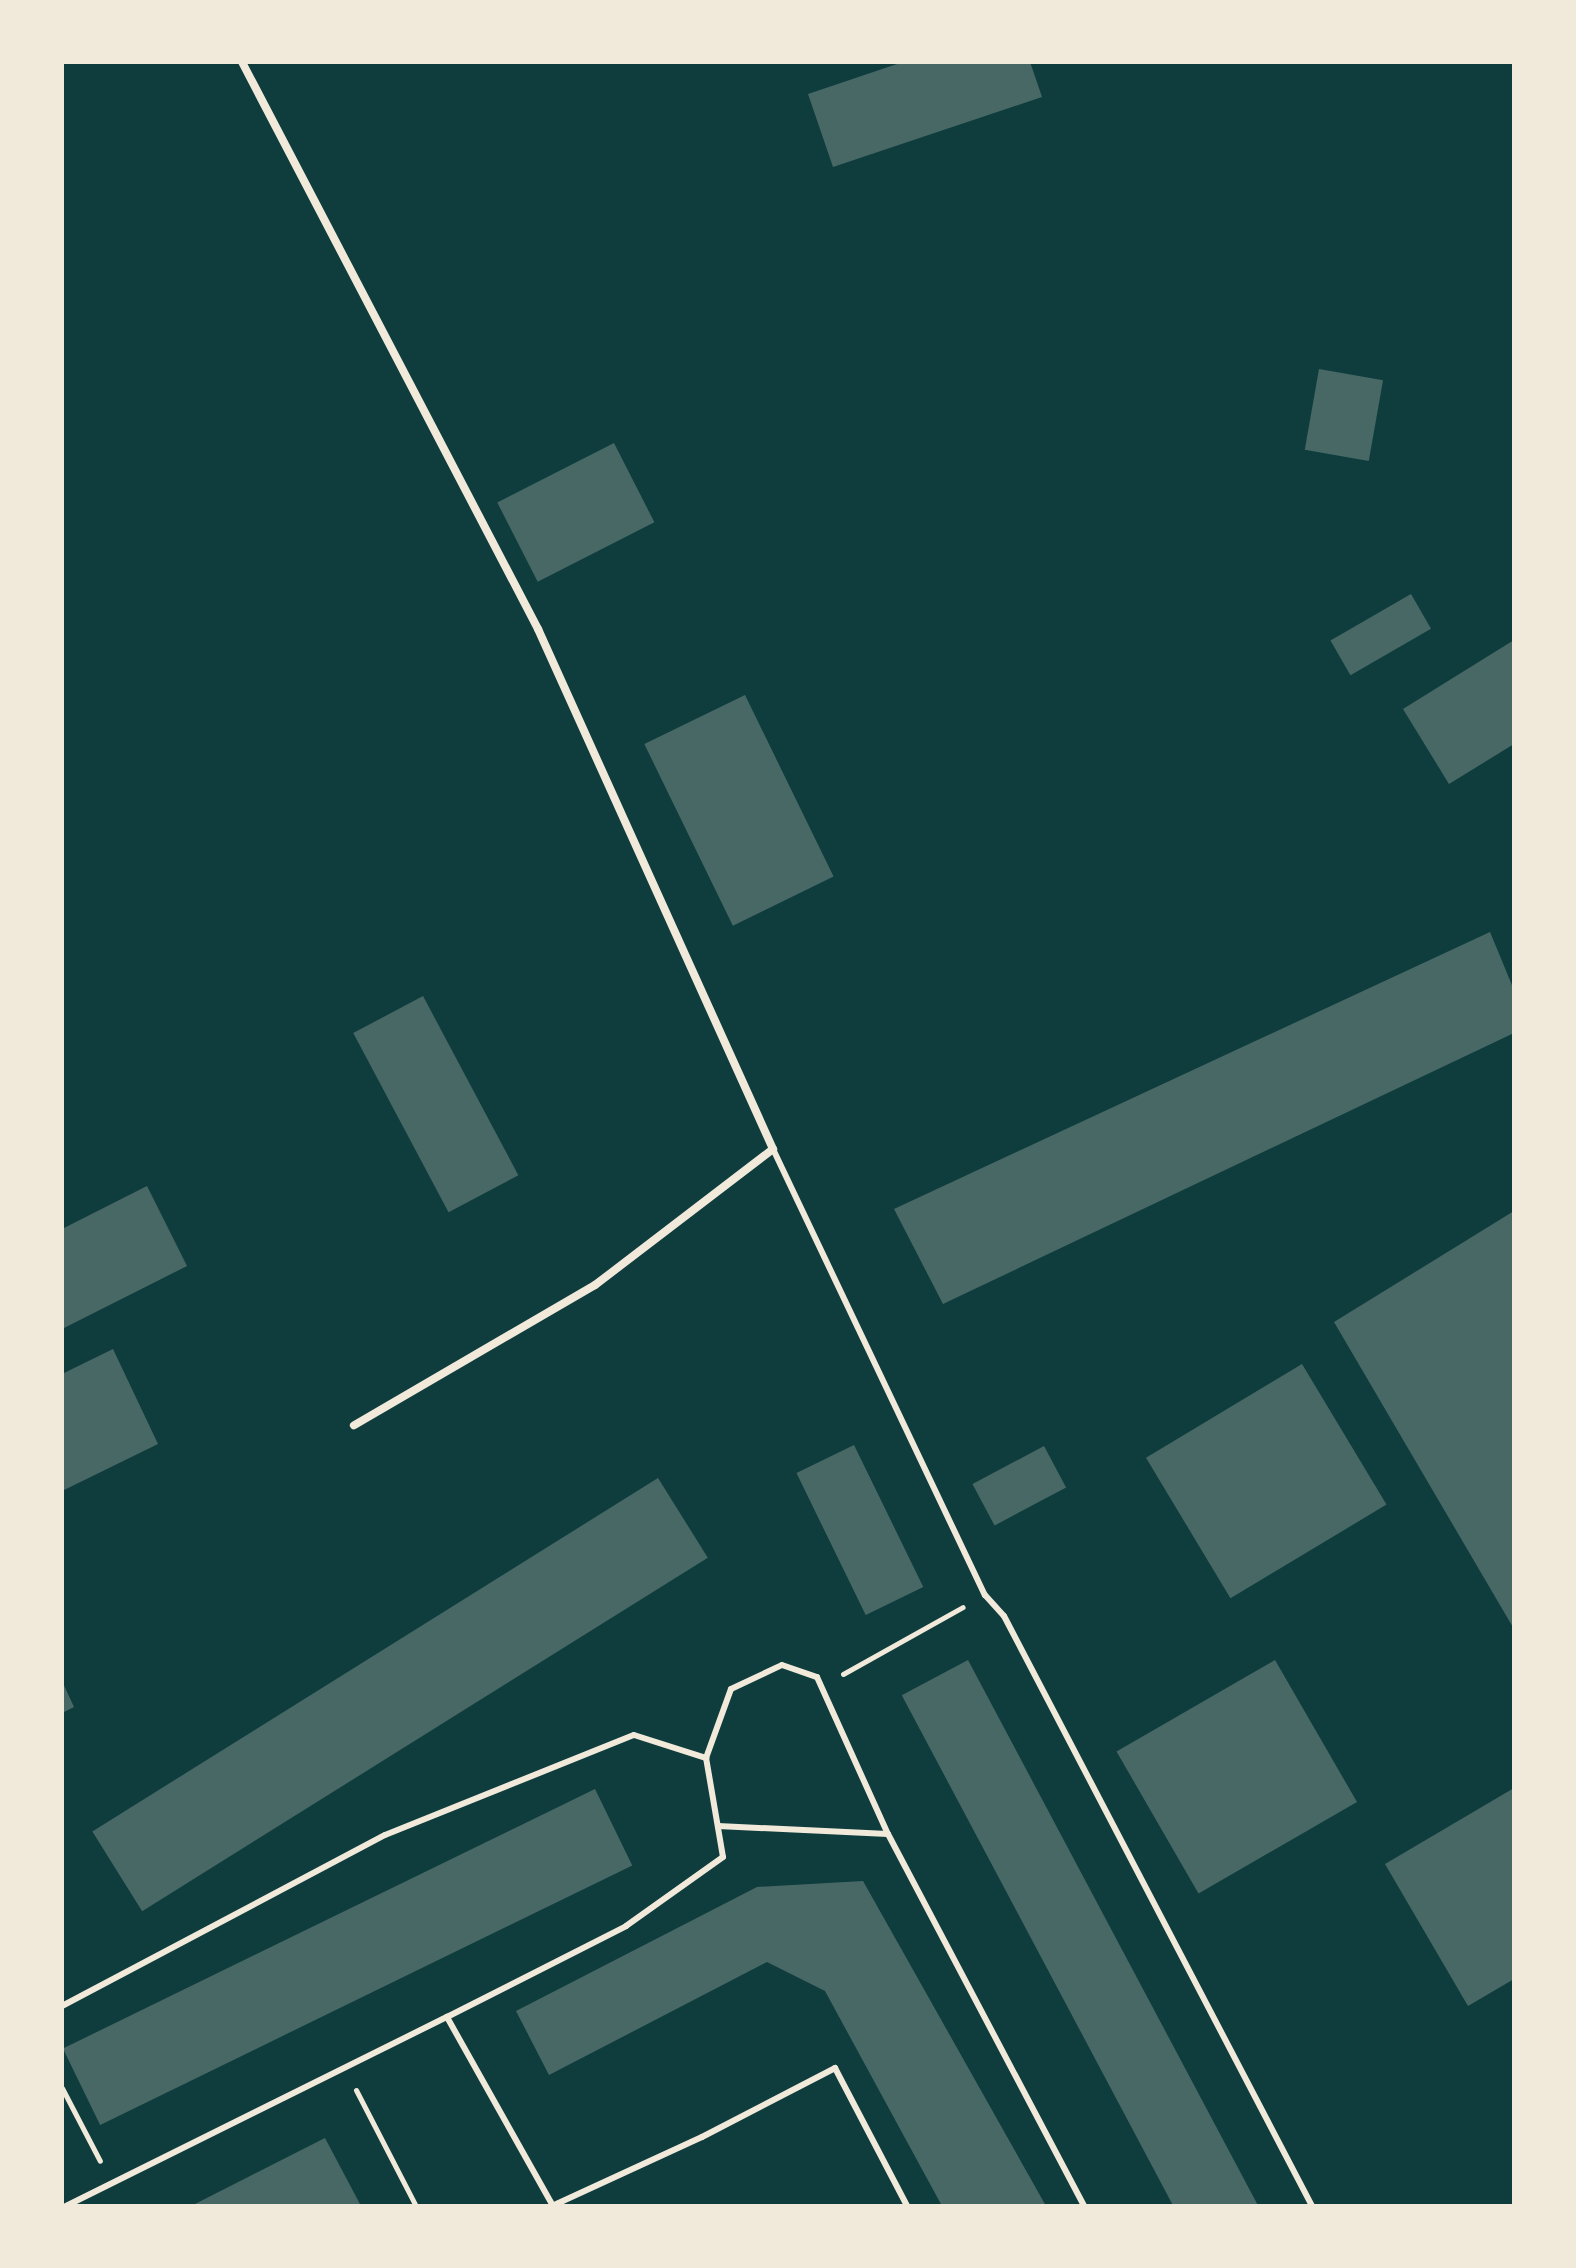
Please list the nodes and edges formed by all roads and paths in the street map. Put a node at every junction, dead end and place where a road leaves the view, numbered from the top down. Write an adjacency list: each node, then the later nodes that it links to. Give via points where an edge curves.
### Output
1 (242, 62): 2 (street, via 538,629)
2 (773, 1149): 3 (street, via 595,1285); 4 (lane)
3 (354, 1425)
4 (985, 1595): 5 (path); 19 (lane, via 1004,1616)
5 (821, 1686): 6 (lane, via 817,1677 782,1665 731,1689); 8 (lane)
6 (706, 1758): 7 (lane); 9 (lane, via 634,1735 385,1835)
7 (718, 1826): 8 (lane); 10 (lane, via 723,1857 626,1926)
8 (888, 1834): 18 (lane)
9 (62, 2006)
10 (447, 2017): 11 (lane); 16 (lane)
11 (344, 2068): 13 (lane); 15 (path)
12 (62, 2088): 13 (path)
13 (111, 2184): 14 (lane)
14 (66, 2206)
15 (416, 2206)
16 (552, 2206): 17 (lane, via 835,2068)
17 (907, 2206)
18 (1084, 2206)
19 (1312, 2206)

